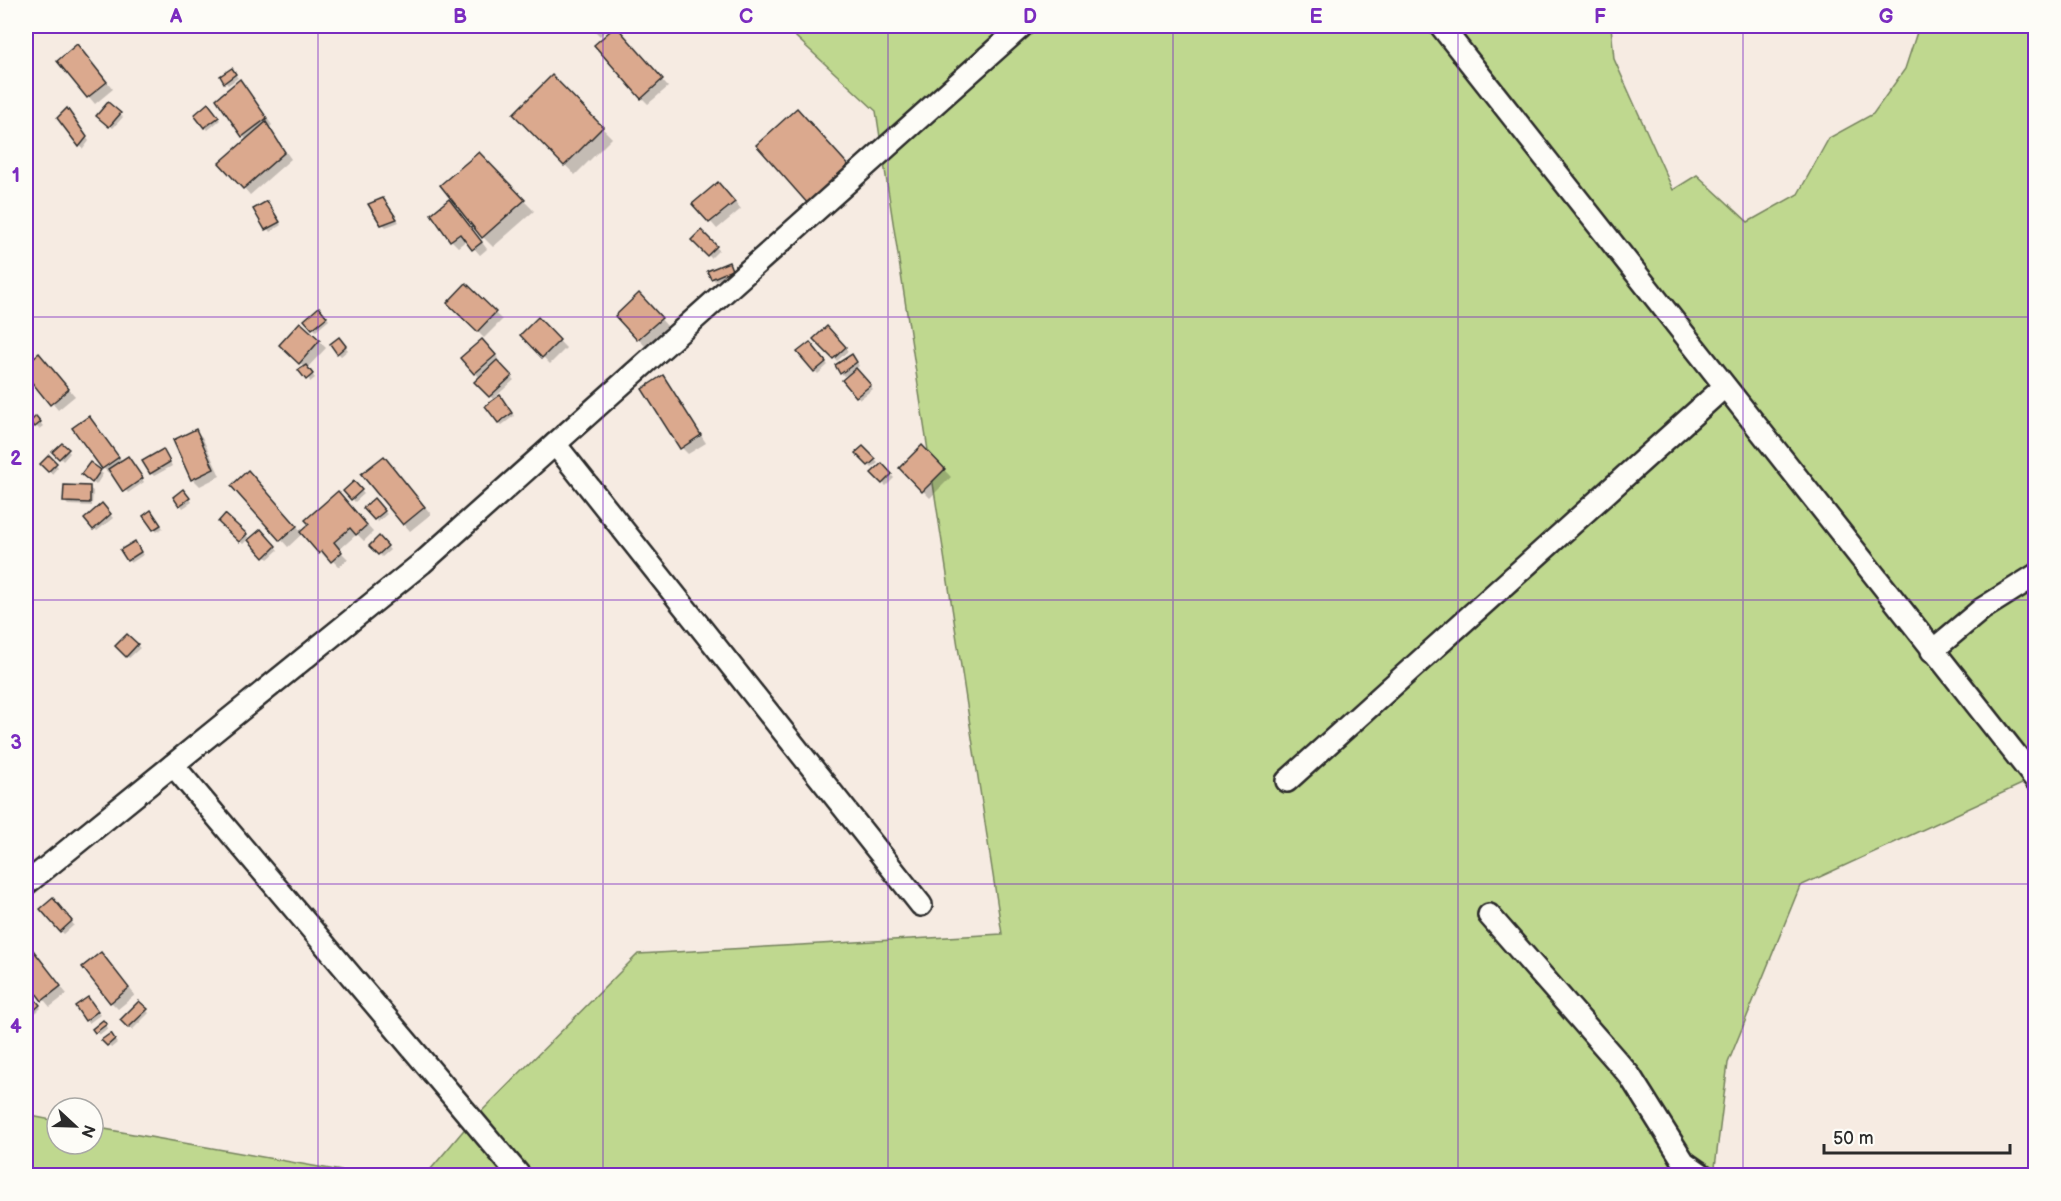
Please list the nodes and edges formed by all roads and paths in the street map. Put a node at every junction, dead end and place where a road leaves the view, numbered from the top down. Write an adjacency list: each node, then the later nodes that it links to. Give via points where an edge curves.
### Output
1 (1022, 26): 4 (street)
2 (1441, 26): 3 (street)
3 (1724, 387): 6 (street); 9 (street)
4 (555, 444): 7 (street, via 422,563); 11 (street)
5 (2036, 575): 6 (street, via 1982,609)
6 (1932, 651): 8 (street)
7 (173, 765): 10 (street); 13 (street)
8 (2036, 780)
9 (1287, 781)
10 (26, 884)
11 (921, 905)
12 (1489, 915): 14 (street, via 1630,1076 1683,1162)
13 (520, 1176)
14 (1704, 1176)

